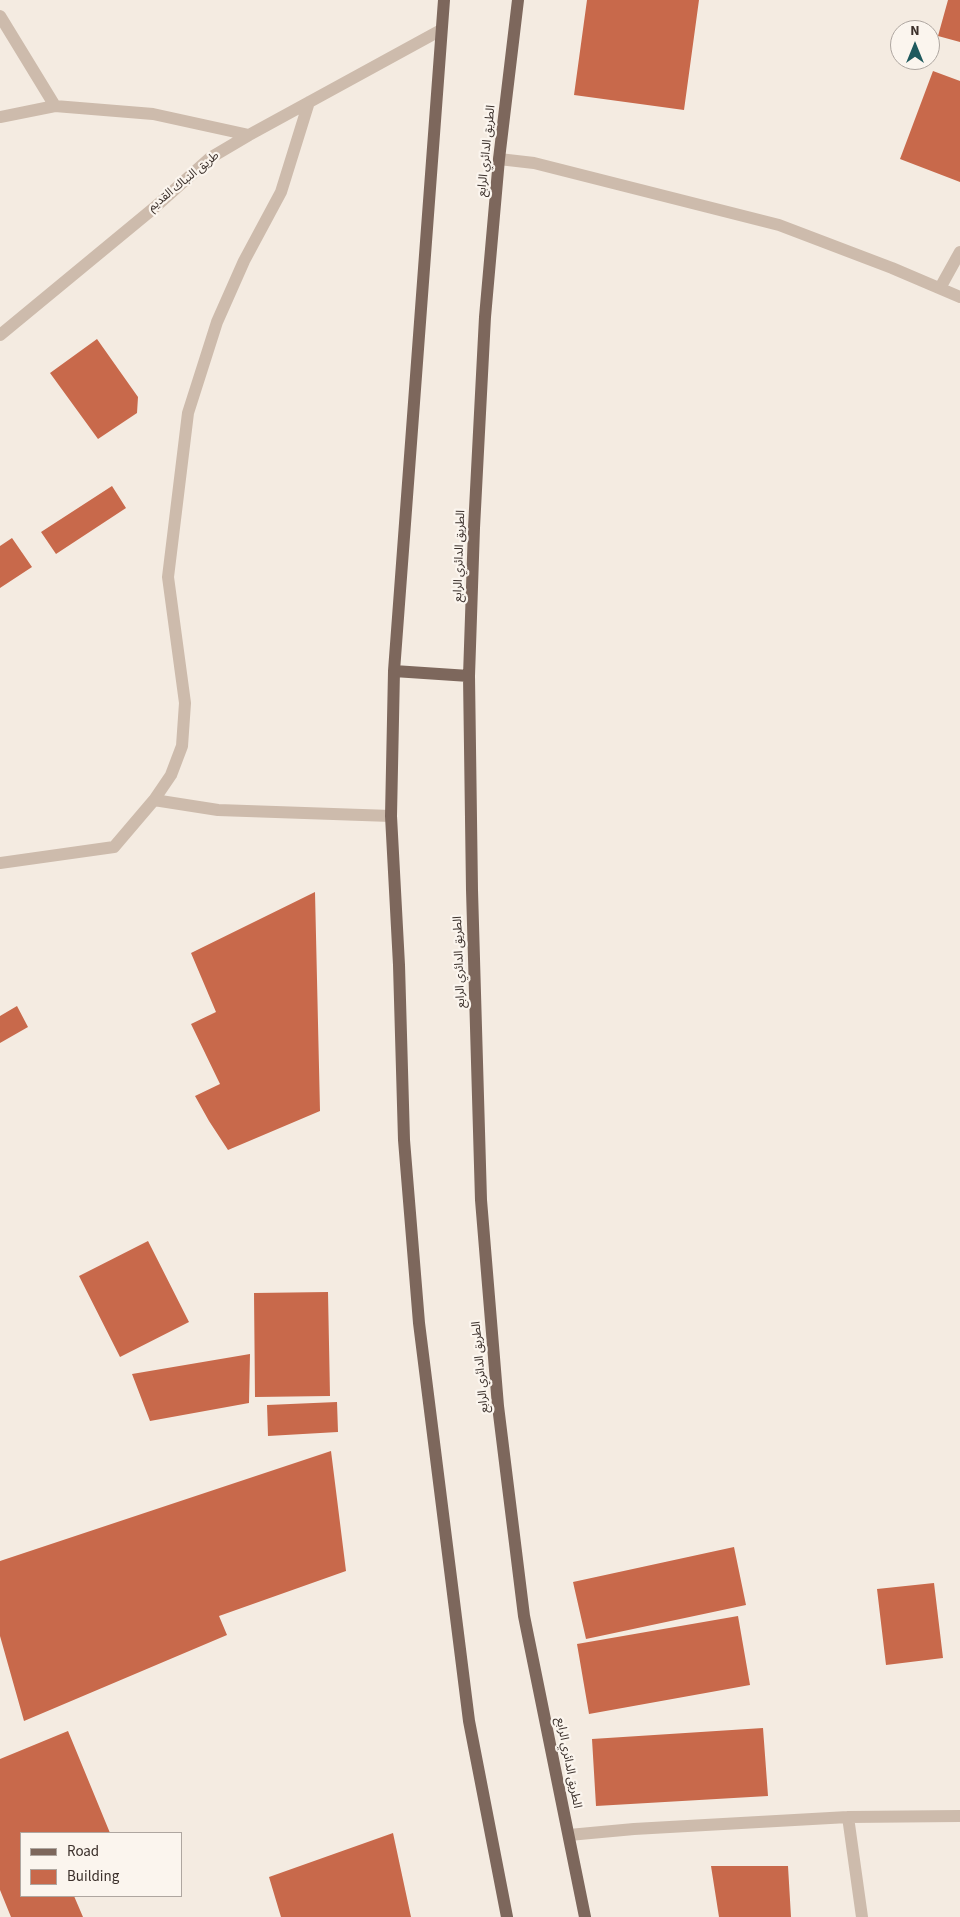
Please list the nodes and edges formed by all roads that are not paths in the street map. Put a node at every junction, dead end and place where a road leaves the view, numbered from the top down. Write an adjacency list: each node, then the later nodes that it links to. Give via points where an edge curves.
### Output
1 (444, 0): 4 (main road)
2 (518, 0): 9 (main road, الطريق الدائري الرابع)
3 (0, 16): 6 (street)
4 (441, 30): 5 (street, طريق النباك القديم); 14 (main road)
5 (309, 102): 8 (street, طريق النباك القديم); 16 (street, via 281,192 244,261 217,322 188,413 168,577 185,702 182,746 170,775)
6 (55, 106): 7 (street); 8 (street, via 153,114)
7 (0, 118)
8 (249, 135): 13 (street, طريق النباك القديم, via 210,158)
9 (499, 159): 11 (street, via 534,163 778,225); 15 (main road, الطريق الدائري الرابع, via 485,318)
10 (960, 252): 11 (street)
11 (940, 288): 12 (street)
12 (960, 297)
13 (0, 335)
14 (394, 671): 15 (main road); 17 (main road)
15 (469, 676): 21 (main road, الطريق الدائري الرابع, via 481,1200 498,1406 524,1616)
16 (154, 800): 17 (street, via 218,810); 18 (street, via 114,847)
17 (391, 816): 22 (main road, via 404,1140 419,1323 469,1721)
18 (0, 863)
19 (848, 1816): 20 (street); 21 (street); 24 (street)
20 (960, 1816)
21 (568, 1835): 23 (main road, الطريق الدائري الرابع)
22 (507, 1917)
23 (585, 1917)
24 (862, 1917)

